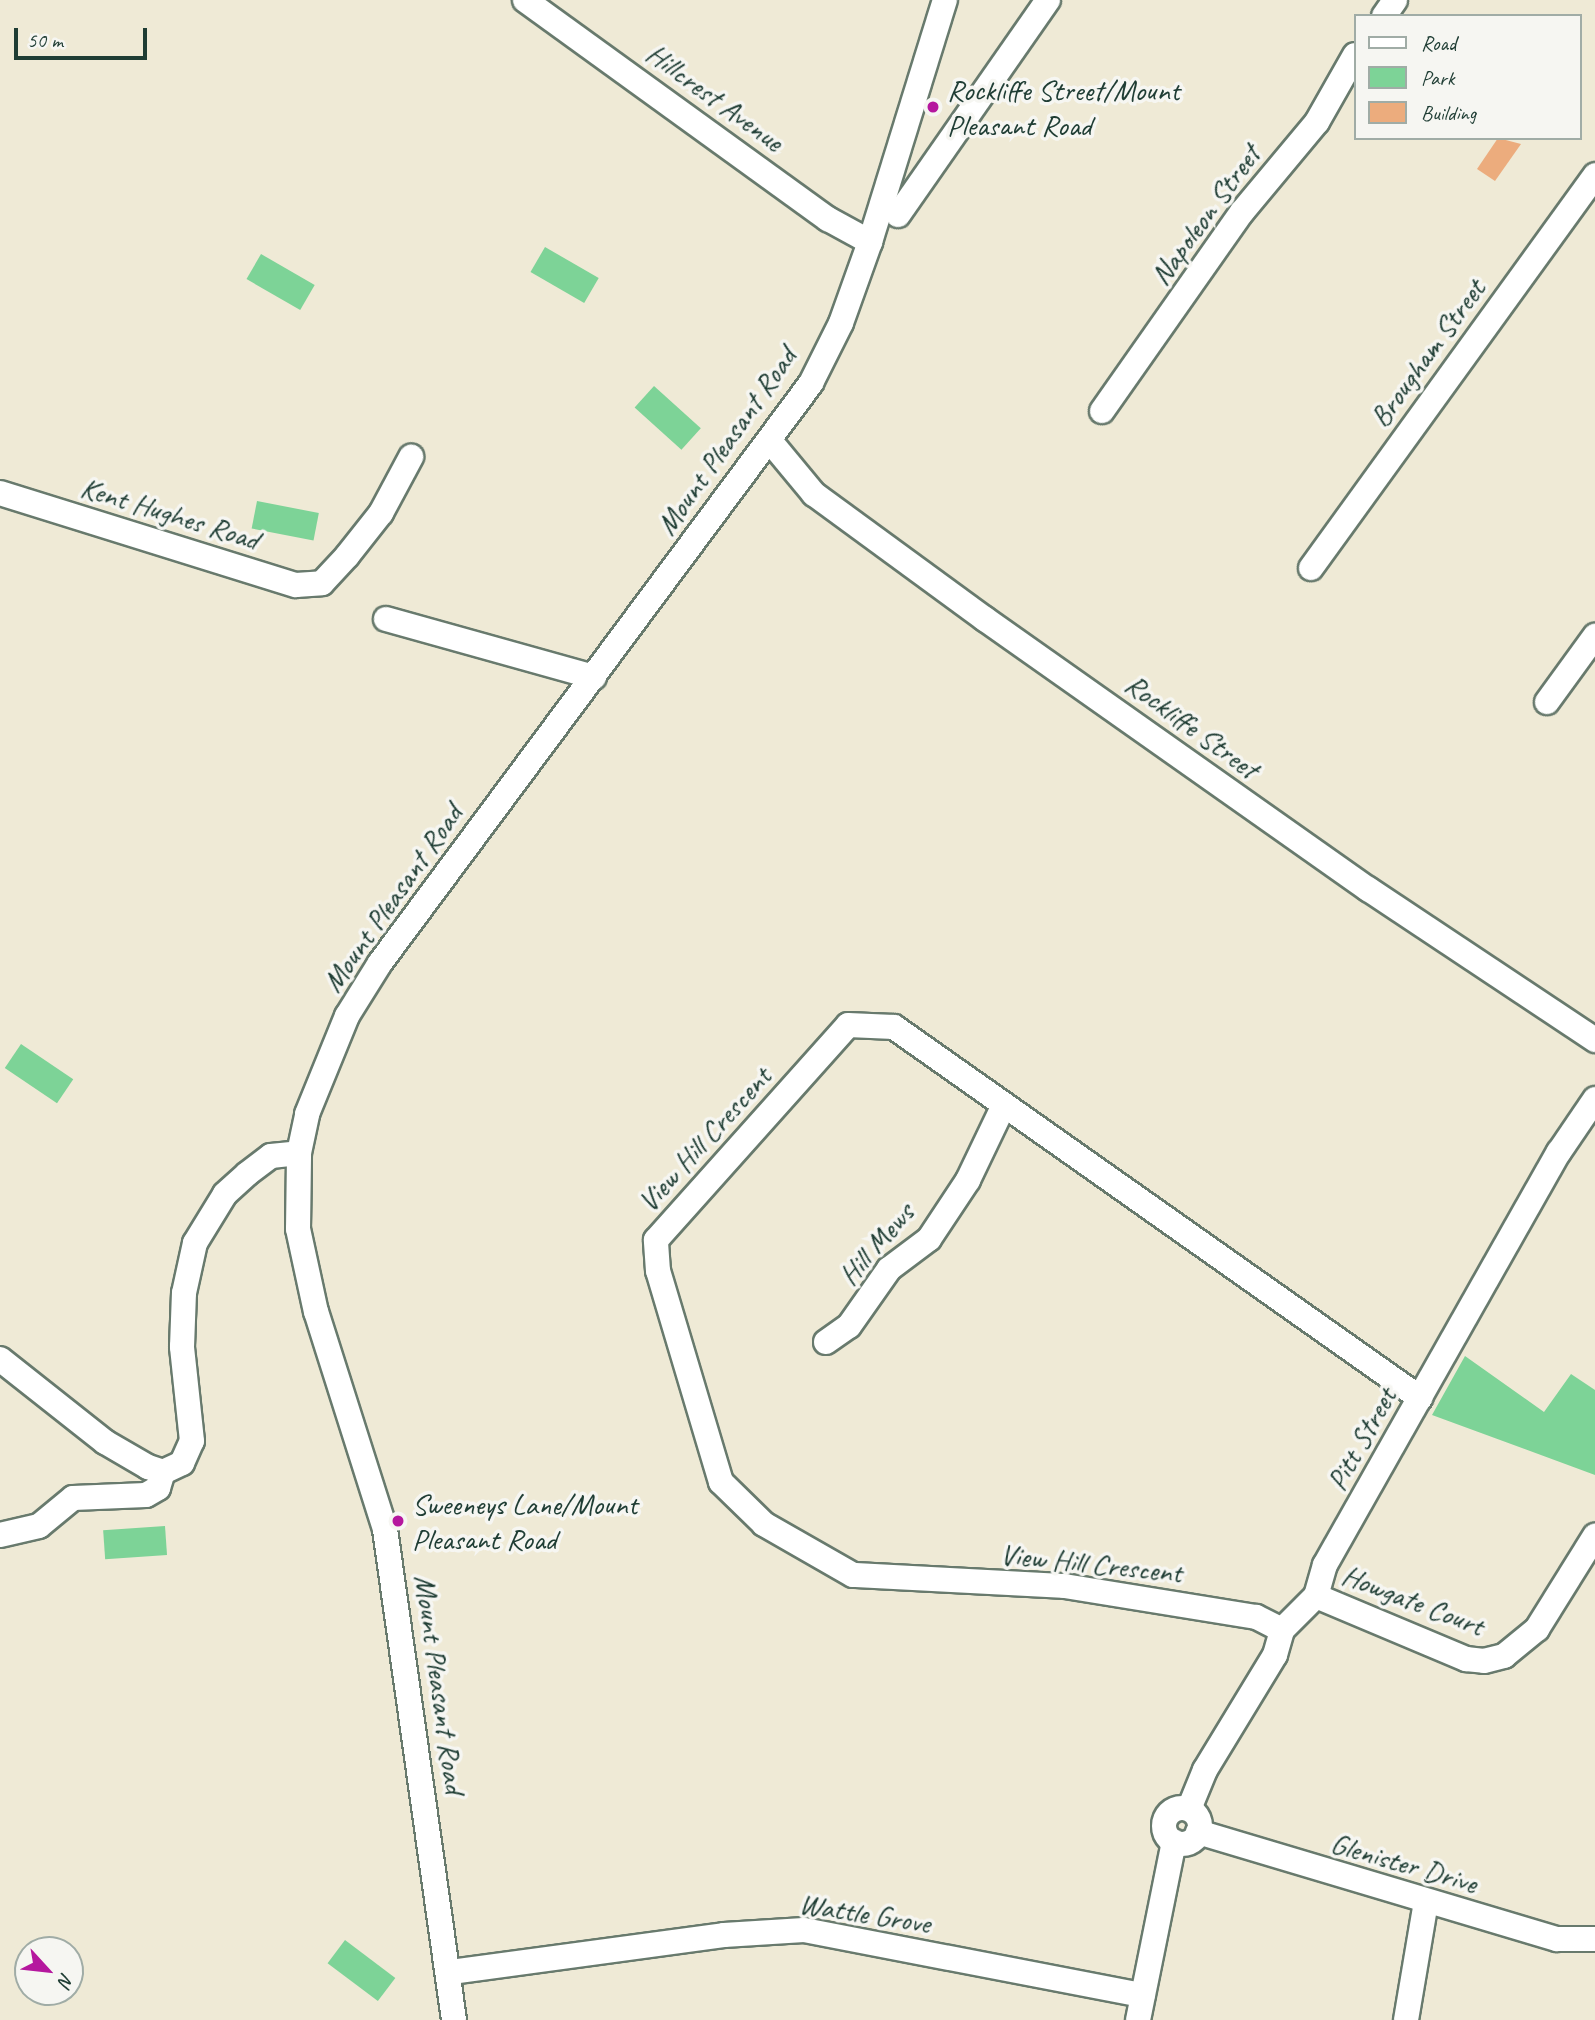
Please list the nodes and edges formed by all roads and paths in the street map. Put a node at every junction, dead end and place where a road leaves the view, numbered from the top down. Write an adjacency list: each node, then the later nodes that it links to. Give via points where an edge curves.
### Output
1 (526, 0): 7 (street, Hillcrest Avenue, via 828,219)
2 (945, 0): 7 (street, Mount Pleasant Road)
3 (1048, 0): 6 (street)
4 (1354, 57): 8 (street, Napoleon Street, via 1317,122 1242,212)
5 (1595, 175): 12 (street, Brougham Street)
6 (898, 215)
7 (870, 242): 9 (street, Mount Pleasant Road, via 841,323 811,383)
8 (1102, 411)
9 (770, 441): 15 (street, Mount Pleasant Road); 17 (street, Rockliffe Street, via 814,494 974,611 1368,889)
10 (411, 457): 11 (street, Kent Hughes Road, via 381,513 322,583 296,585)
11 (0, 493)
12 (1311, 568)
13 (386, 619): 15 (street)
14 (1595, 636): 16 (street)
15 (593, 677): 20 (street, Mount Pleasant Road, via 380,963 347,1016 320,1073)
16 (1547, 702)
17 (1595, 1040)
18 (1595, 1098): 23 (street, Pitt Street, via 1559,1152)
19 (1004, 1104): 21 (street, Hill Mews, via 968,1180 929,1239 889,1269 849,1326); 23 (street, View Hill Crescent); 28 (street, View Hill Crescent, via 894,1027 848,1025 656,1240 658,1271 721,1482 764,1524 853,1575 1064,1586 1256,1617)
20 (299, 1153): 24 (street, via 271,1156 247,1174 225,1194 195,1243 184,1293 182,1347 192,1441 183,1462); 34 (street, Mount Pleasant Road, via 298,1229 306,1273 385,1529)
21 (826, 1342)
22 (0, 1359): 24 (street, via 105,1443)
23 (1420, 1398): 27 (street, Pitt Street, via 1325,1565)
24 (163, 1472): 25 (street, via 159,1488 146,1495 73,1498 39,1526)
25 (0, 1535)
26 (1595, 1536): 27 (street, Howgate Court, via 1537,1629 1504,1656 1485,1661 1466,1659)
27 (1316, 1596): 28 (street, Pitt Street)
28 (1282, 1630): 29 (street, Pitt Street, via 1275,1655 1205,1770)
29 (1189, 1809): 30 (street, via 1198,1819); 31 (street, via 1175,1808 1165,1818 1165,1832)
30 (1198, 1832): 31 (street, via 1188,1842); 32 (street, Glenister Drive)
31 (1174, 1842): 35 (street)
32 (1426, 1902): 33 (street, Glenister Drive, via 1557,1939); 38 (street)
33 (1595, 1939)
34 (451, 1972): 35 (street, Wattle Grove, via 724,1935 804,1930); 36 (street, Mount Pleasant Road)
35 (1143, 1995): 37 (street)
36 (454, 2020)
37 (1138, 2020)
38 (1406, 2020)

